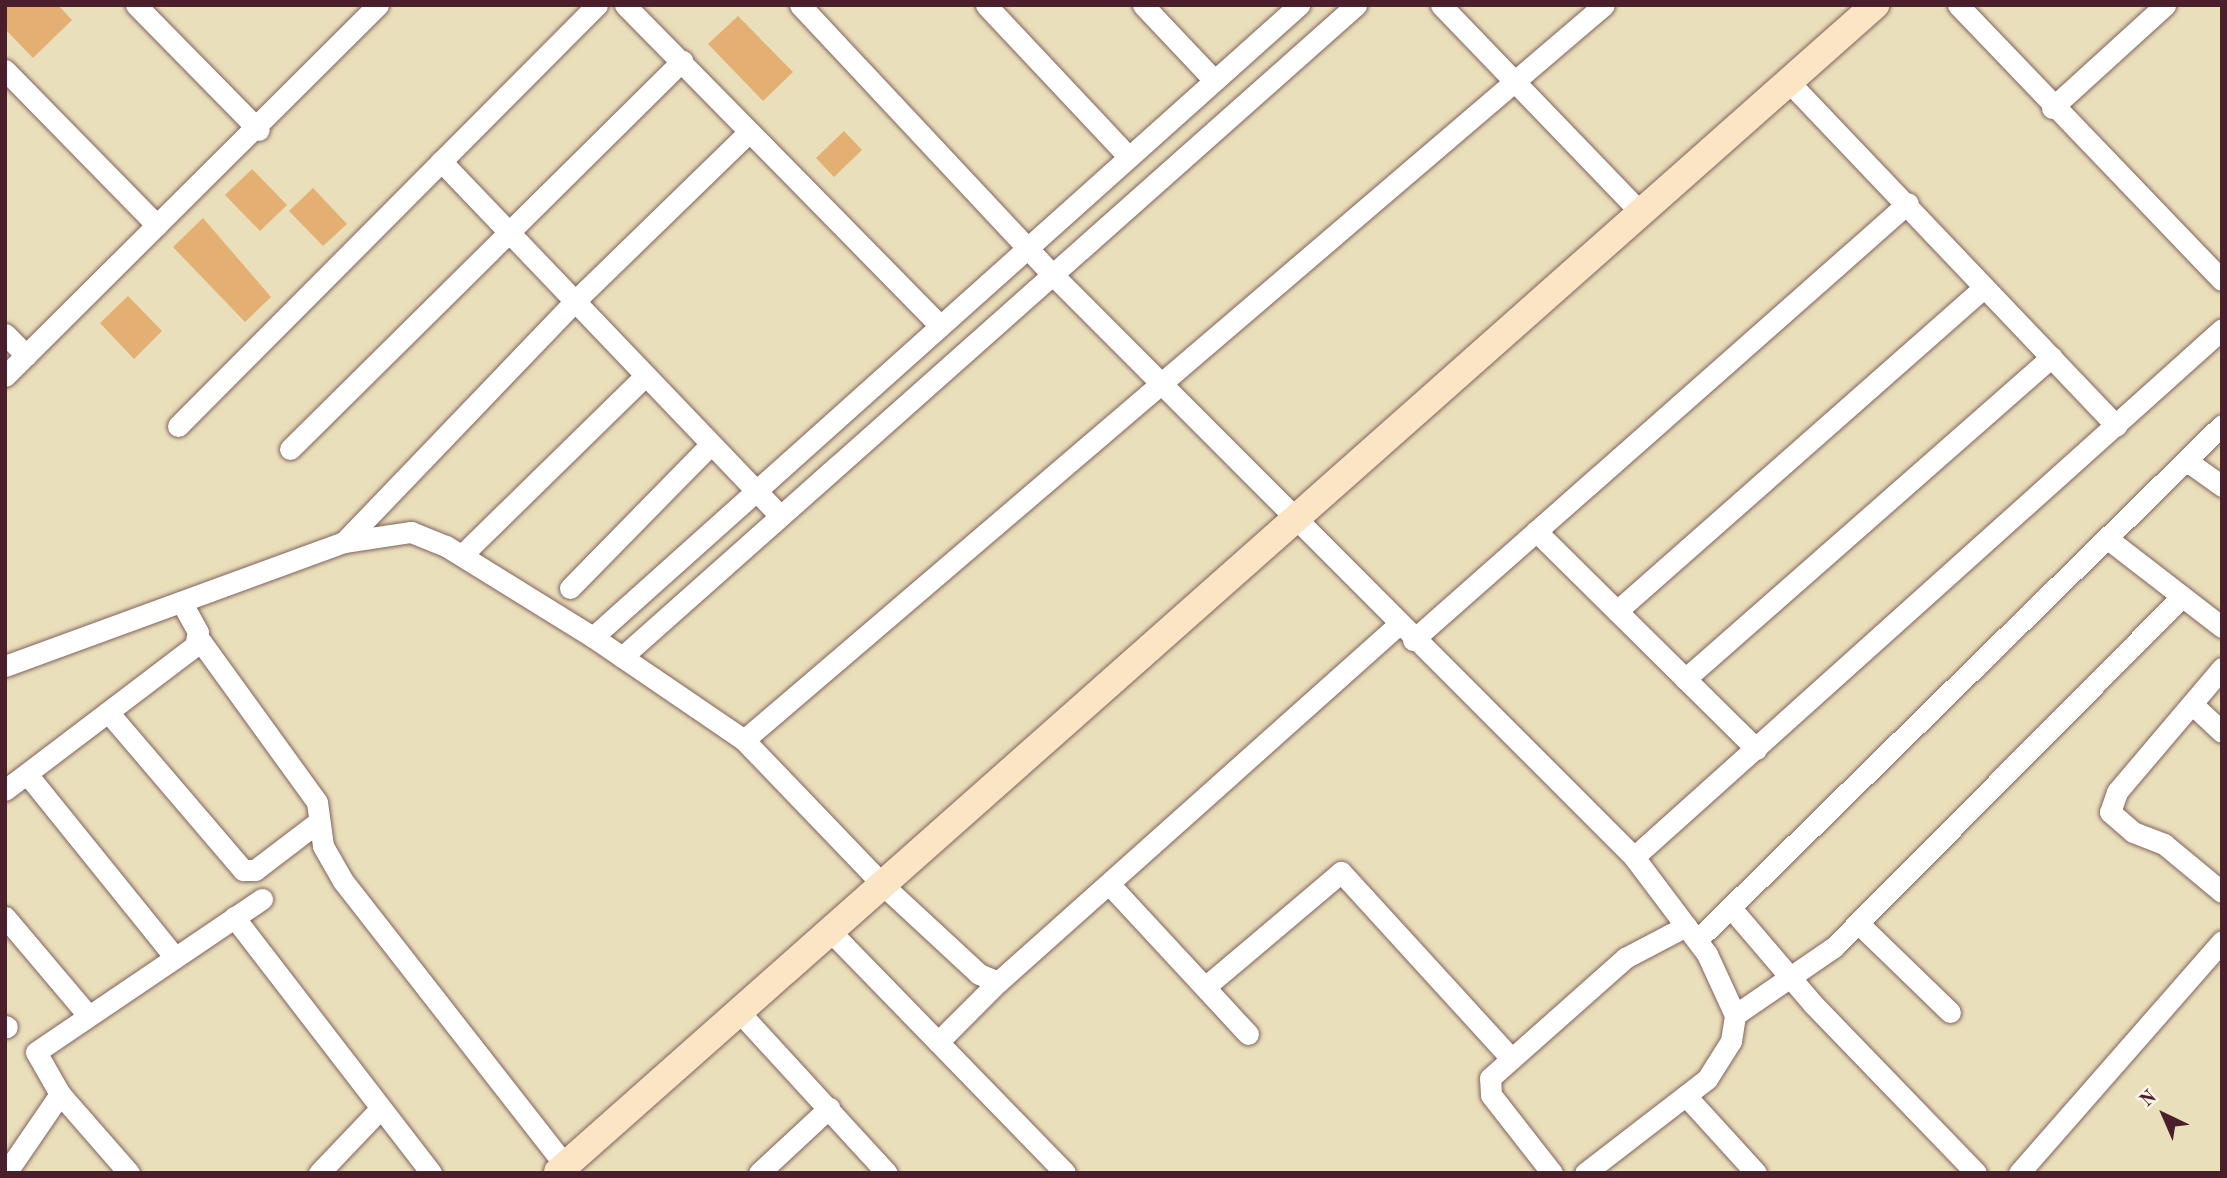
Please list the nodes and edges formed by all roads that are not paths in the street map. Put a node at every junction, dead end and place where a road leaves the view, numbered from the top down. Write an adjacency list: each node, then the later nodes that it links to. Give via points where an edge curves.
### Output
1 (136, 5): 21 (street)
2 (378, 5): 21 (street)
3 (597, 5): 24 (street)
4 (625, 5): 15 (street)
5 (800, 5): 29 (street)
6 (986, 5): 23 (street)
7 (1143, 5): 17 (street)
8 (1356, 5): 30 (street)
9 (1441, 5): 18 (street)
10 (1604, 5): 18 (street)
11 (1875, 5): 19 (street)
12 (1958, 5): 20 (street)
13 (2165, 5): 20 (street)
14 (1289, 8): 17 (street)
15 (682, 61): 22 (street); 28 (street)
16 (5, 70): 27 (street)
17 (1214, 80): 23 (street)
18 (1515, 81): 26 (street); 41 (street)
19 (1788, 81): 25 (street); 26 (street)
20 (2052, 108): 31 (street)
21 (258, 130): 27 (street)
22 (749, 132): 33 (street); 34 (street)
23 (1127, 155): 29 (street)
24 (441, 161): 28 (street); 43 (street)
25 (1908, 203): 32 (street); 52 (street)
26 (1642, 214): 51 (street)
27 (157, 225): 37 (street)
28 (509, 232): 33 (street); 46 (street)
29 (1027, 246): 30 (street); 34 (street)
30 (1052, 274): 41 (street); 50 (street)
31 (2222, 280)
32 (1984, 288): 38 (street); 59 (street)
33 (572, 304): 40 (street); 54 (street)
34 (939, 325): 49 (street)
35 (2222, 330): 44 (street)
36 (5, 334): 37 (street)
37 (26, 355): 39 (street)
38 (2052, 357): 44 (street); 67 (street)
39 (5, 376)
40 (645, 376): 45 (street); 55 (street)
41 (1161, 385): 51 (street); 71 (street)
42 (2222, 425): 47 (street)
43 (178, 426)
44 (2116, 426): 72 (street)
45 (709, 446): 49 (street); 56 (street)
46 (290, 449)
47 (2187, 461): 48 (street); 53 (street)
48 (2222, 486)
49 (755, 491): 50 (street); 62 (street)
50 (779, 516): 64 (street)
51 (1298, 519): 61 (street); 78 (street)
52 (1536, 531): 59 (street); 61 (street)
53 (2108, 539): 57 (street); 81 (street)
54 (344, 542): 55 (street, via 411,532); 58 (street)
55 (461, 555): 62 (street)
56 (570, 588)
57 (2182, 596): 60 (street); 84 (street)
58 (183, 603): 63 (street); 65 (street)
59 (1616, 611): 67 (street)
60 (2222, 627)
61 (1406, 632): 76 (street); 77 (street)
62 (593, 637): 64 (street)
63 (198, 639): 69 (street); 75 (street, via 317,802)
64 (622, 657): 71 (street)
65 (5, 666)
66 (2222, 668): 68 (street)
67 (1685, 679): 72 (street)
68 (2192, 704): 70 (street); 79 (street, via 2117,792 2110,812 2133,832 2164,844)
69 (108, 712): 73 (street); 75 (street, via 243,870 255,870)
70 (2222, 732)
71 (744, 740): 78 (street)
72 (1756, 749): 76 (street)
73 (27, 774): 74 (street); 88 (street)
74 (5, 790)
75 (318, 822): 104 (street, via 343,881)
76 (1634, 857): 86 (street)
77 (1110, 884): 90 (street); 91 (street)
78 (884, 886): 85 (street); 90 (street, via 979,974)
79 (2222, 892)
80 (262, 899): 83 (street)
81 (1731, 908): 86 (street); 89 (street)
82 (5, 917): 93 (street)
83 (234, 918): 88 (street); 102 (street)
84 (1858, 923): 89 (street); 92 (street)
85 (832, 933): 94 (street); 97 (street)
86 (1692, 933): 95 (street); 98 (street, via 1625,958)
87 (2222, 941): 115 (street)
88 (174, 956): 93 (street)
89 (1792, 978): 95 (street); 114 (street)
90 (998, 982): 97 (street)
91 (1205, 987): 96 (street); 98 (street, via 1341,872)
92 (1950, 1012)
93 (87, 1014): 99 (street, via 36,1052)
94 (742, 1014): 101 (street); 104 (street)
95 (1735, 1015): 100 (street, via 1720,1062)
96 (1248, 1034)
97 (938, 1042): 105 (street)
98 (1511, 1058): 112 (street, via 1490,1078 1491,1095)
99 (60, 1094): 106 (street); 107 (street)
100 (1686, 1096): 103 (street); 113 (street)
101 (829, 1108): 110 (street); 111 (street)
102 (379, 1111): 108 (street); 109 (street)
103 (1600, 1168)
104 (560, 1170)
105 (1057, 1170)
106 (6, 1173)
107 (129, 1173)
108 (319, 1173)
109 (431, 1173)
110 (759, 1173)
111 (887, 1173)
112 (1552, 1173)
113 (1756, 1173)
114 (1976, 1173)
115 (2019, 1173)

